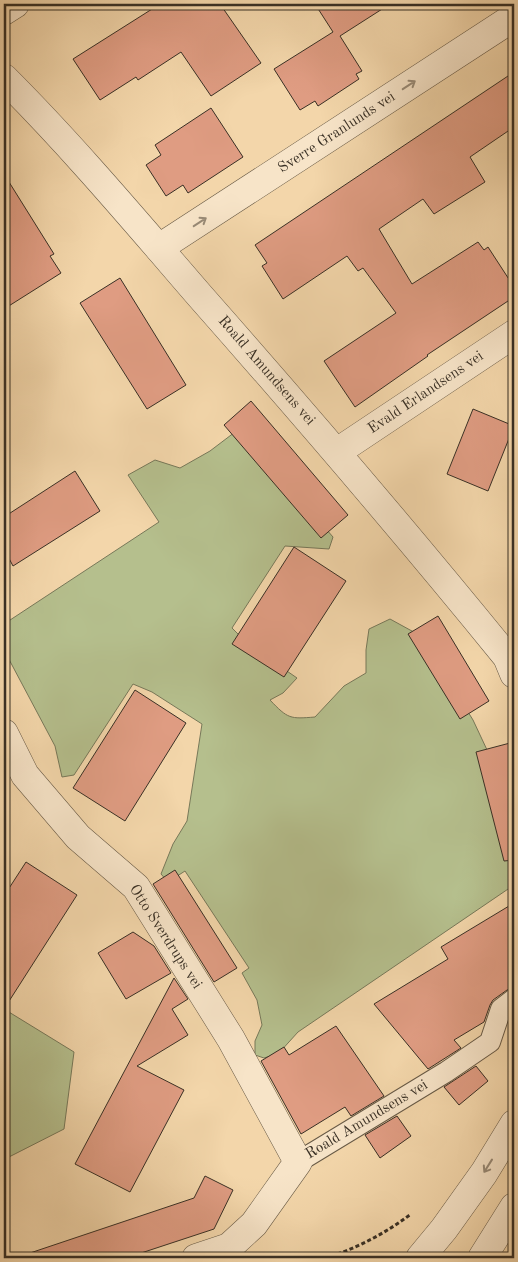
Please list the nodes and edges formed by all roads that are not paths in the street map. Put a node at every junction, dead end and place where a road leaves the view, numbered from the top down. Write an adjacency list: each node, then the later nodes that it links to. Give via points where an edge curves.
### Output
1 (15, 4): 2 (street)
2 (4, 11)
3 (514, 17): 5 (street, Sverre Granlunds vei, one-way to 3)
4 (4, 78): 5 (street, Roald Amundsens vei)
5 (159, 248): 7 (street, Roald Amundsens vei)
6 (514, 334): 7 (street, Evald Erlandsens vei)
7 (337, 452): 8 (street, Roald Amundsens vei)
8 (512, 661)
9 (4, 733): 12 (street, Otto Sverdrups vei, via 25,775 78,837 136,887 231,1040)
10 (514, 999): 12 (lane, Roald Amundsens vei, via 501,1009 490,1042)
11 (514, 1124): 15 (street, one-way to 15, via 484,1174)
12 (298, 1162): 14 (street, Roald Amundsens vei, via 254,1224 229,1247)
13 (514, 1207): 16 (street)
14 (196, 1258)
15 (420, 1258)
16 (482, 1258)

